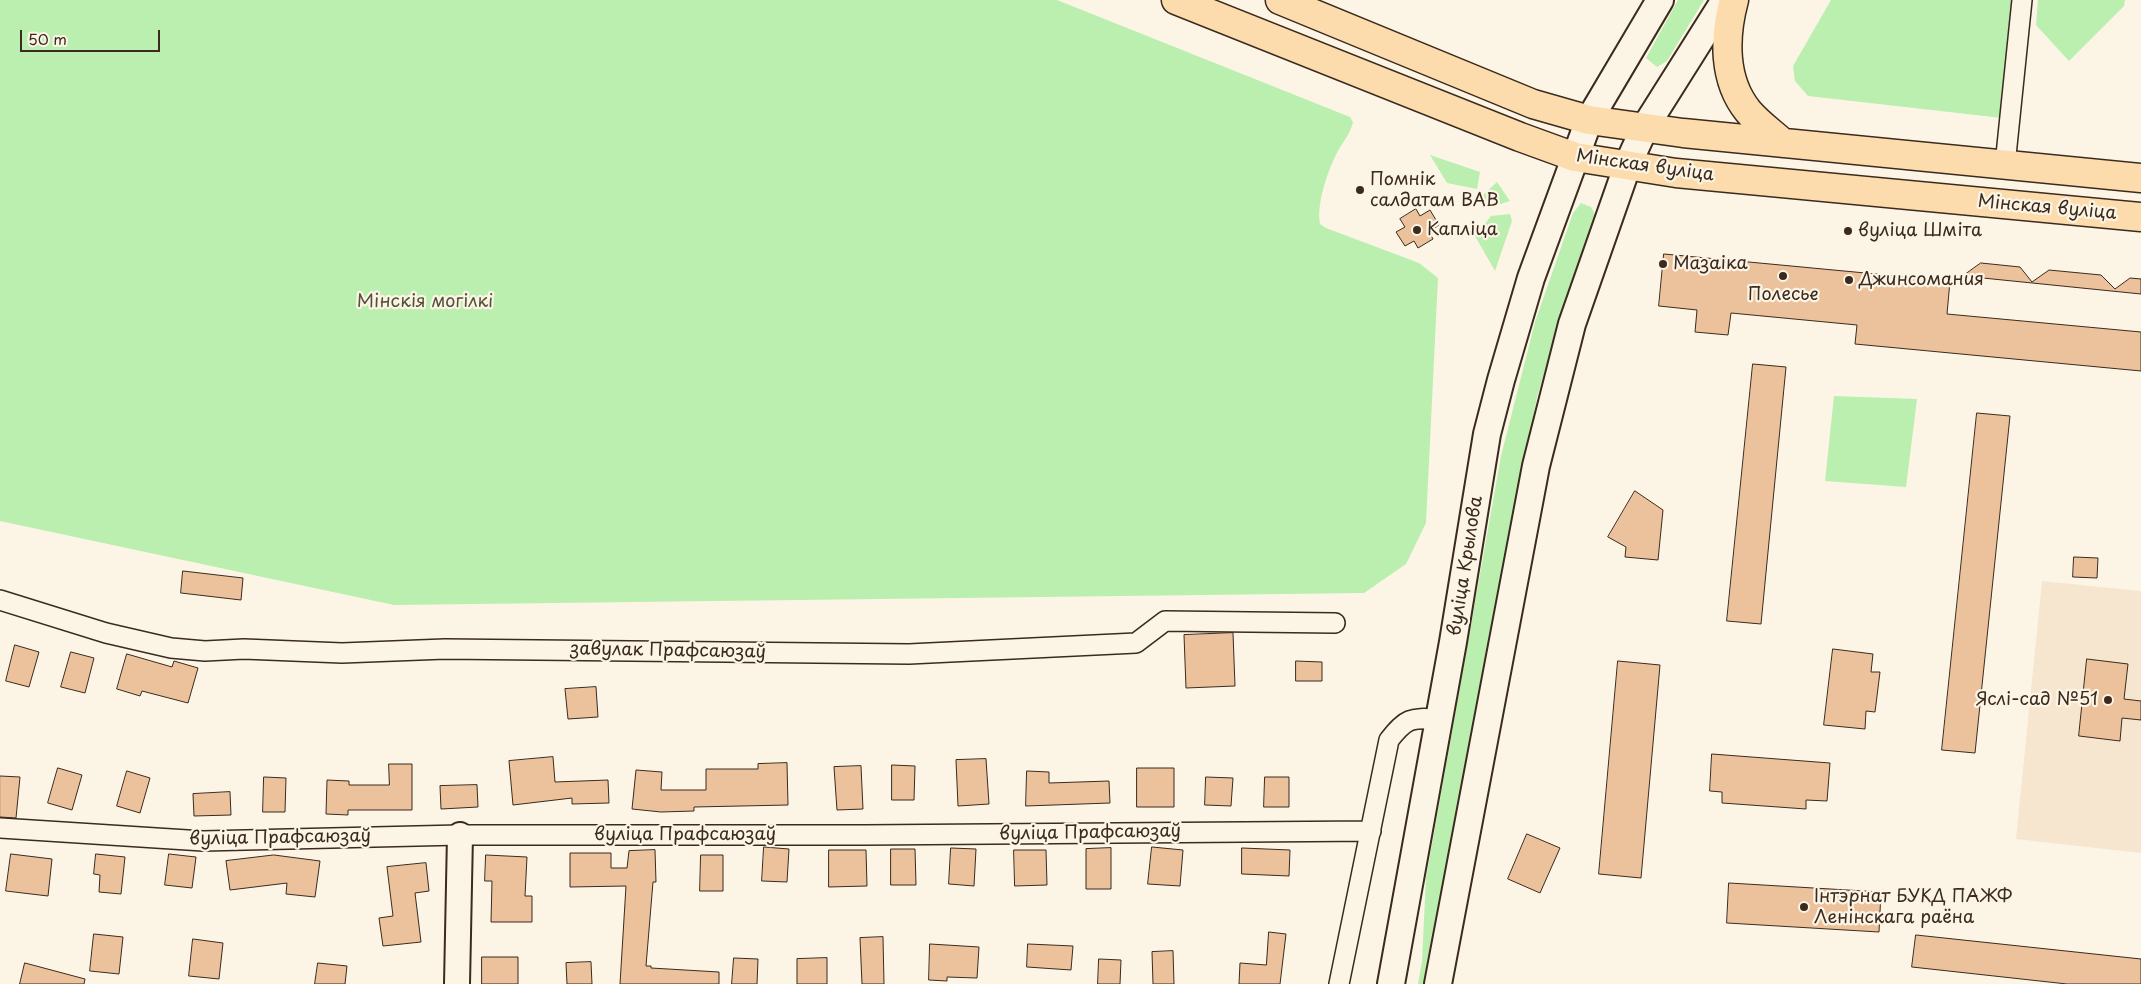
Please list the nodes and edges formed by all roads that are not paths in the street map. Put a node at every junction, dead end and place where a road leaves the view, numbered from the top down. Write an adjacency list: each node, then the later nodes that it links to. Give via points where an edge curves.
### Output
1 (1176, 0): 10 (main road, Мінская вуліца)
2 (1280, 0): 7 (main road, via 1533,104)
3 (1660, 0): 7 (main road, вуліца Крылова)
4 (1726, 0): 8 (main road)
5 (1734, 0): 9 (main road, via 1727,37 1730,73 1750,113)
6 (2022, 0): 12 (street)
7 (1590, 120): 8 (main road); 10 (main road, вуліца Крылова)
8 (1645, 127): 9 (main road); 11 (main road)
9 (1783, 142): 12 (main road)
10 (1575, 157): 11 (main road, Мінская вуліца); 17 (main road, вуліца Крылова, via 1531,278 1488,434)
11 (1628, 164): 14 (main road, Мінская вуліца, via 1676,173); 24 (main road, via 1572,324 1536,466)
12 (2005, 164): 13 (main road)
13 (2141, 178)
14 (2141, 217)
15 (0, 600): 16 (street, завулак Прафсаюзаў, via 106,633 171,648 205,651 342,653 445,649 909,654 1136,643 1165,621)
16 (1335, 623)
17 (1439, 719): 19 (street, via 1412,718 1389,740); 23 (main road, вуліца Крылова)
18 (0, 828): 20 (street, вуліца Прафсаюзаў, via 203,841)
19 (1371, 831): 20 (street, вуліца Прафсаюзаў); 22 (street)
20 (460, 835): 21 (street)
21 (457, 984)
22 (1339, 984)
23 (1391, 984)
24 (1438, 984)

